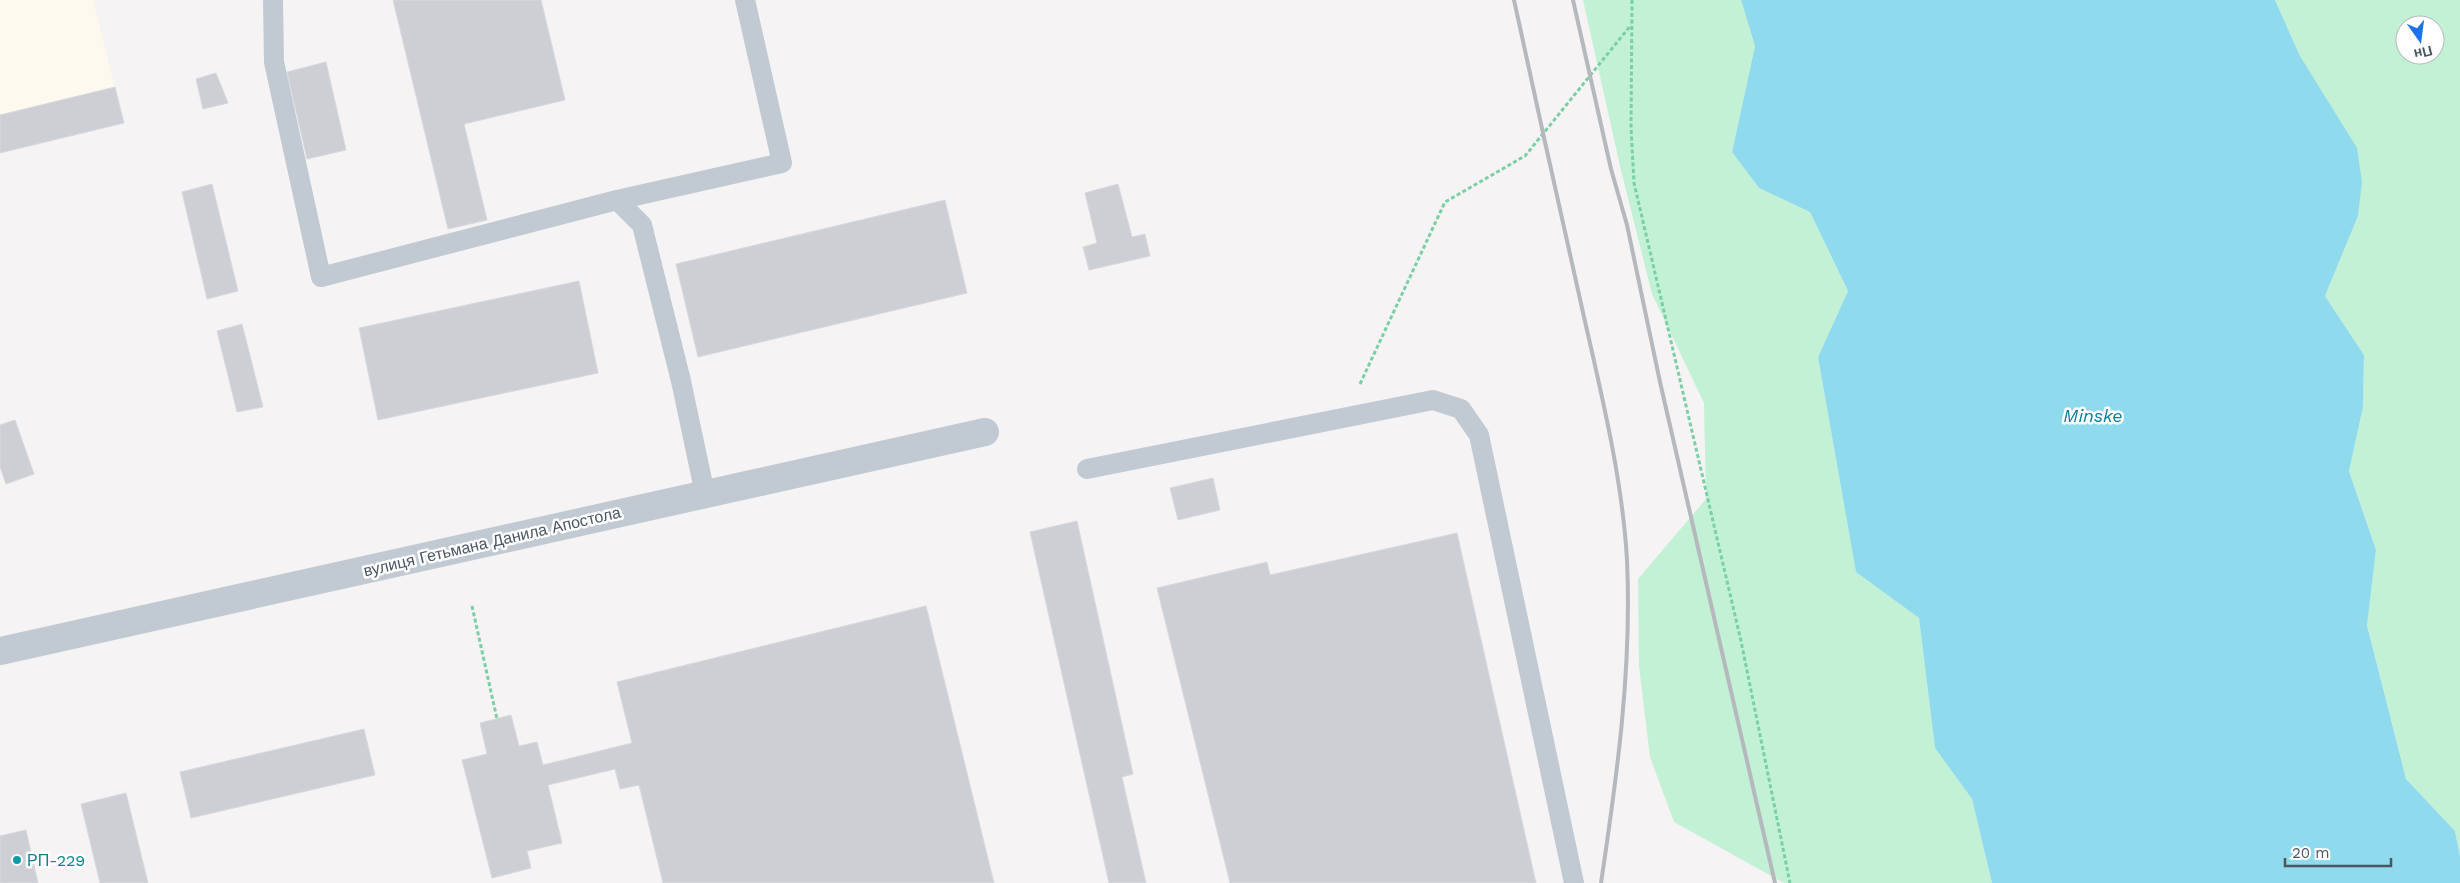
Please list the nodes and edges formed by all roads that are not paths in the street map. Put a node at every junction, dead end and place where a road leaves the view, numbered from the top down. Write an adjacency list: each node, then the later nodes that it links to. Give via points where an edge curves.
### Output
1 (272, 0): 3 (lane, via 274,62 321,277)
2 (744, 0): 3 (lane, via 782,163)
3 (616, 200): 6 (lane, via 642,225)
4 (985, 432): 6 (street, вулиця Гетьмана Данила Апостола)
5 (1087, 469): 8 (lane, via 1433,400 1461,409 1479,435)
6 (705, 494): 7 (street, вулиця Гетьмана Данила Апостола)
7 (0, 651)
8 (1574, 883)

